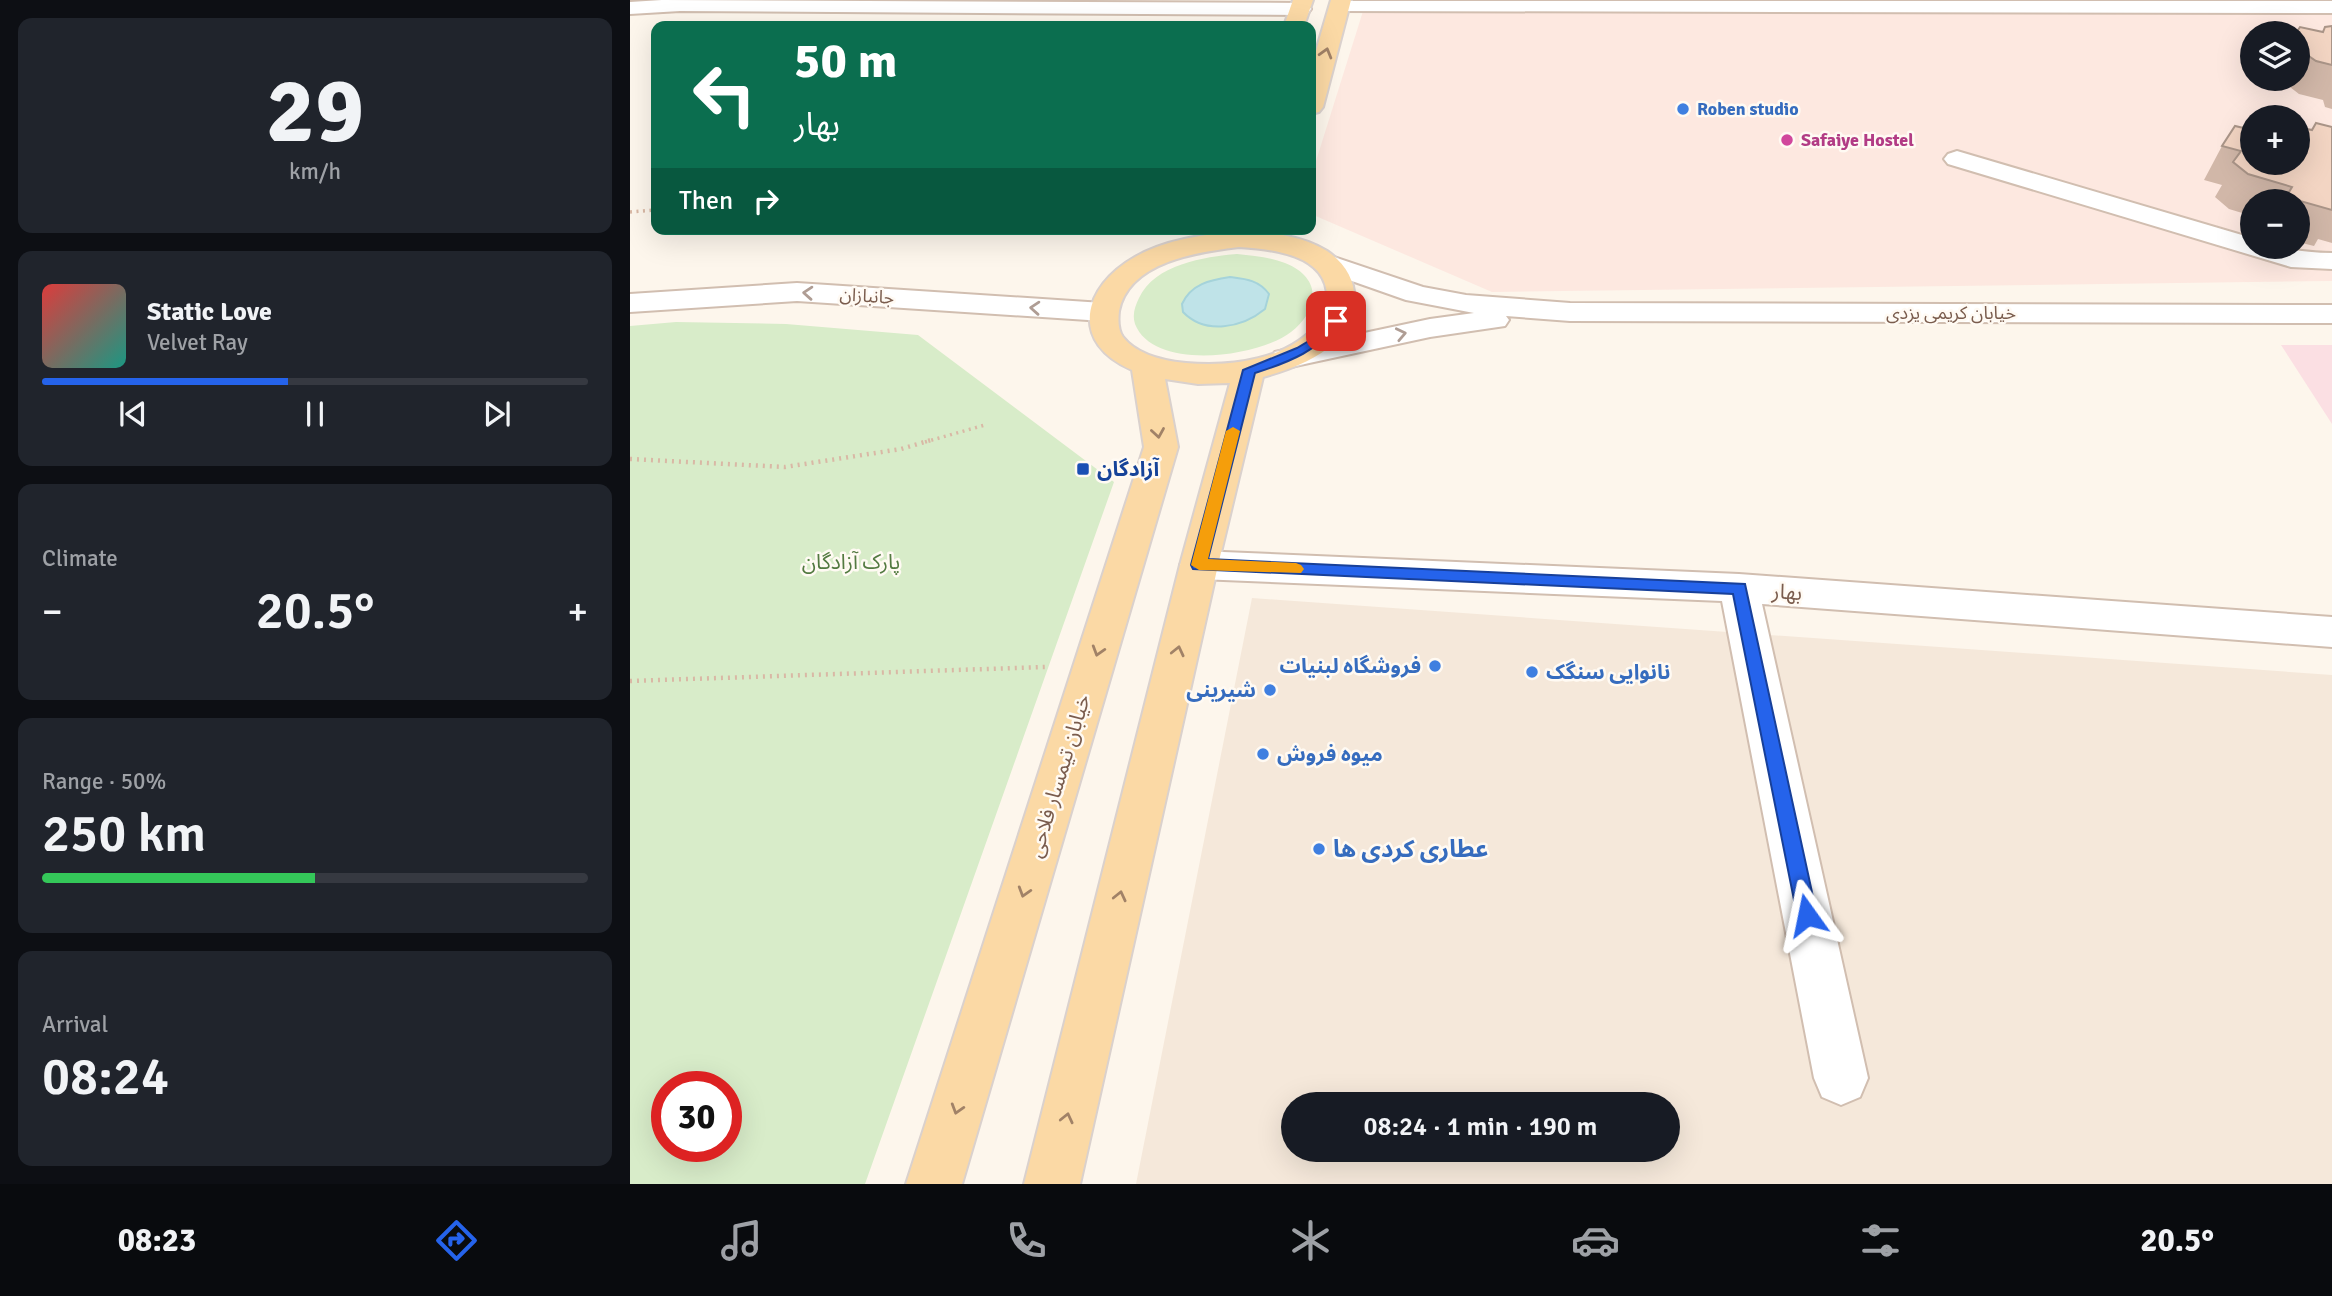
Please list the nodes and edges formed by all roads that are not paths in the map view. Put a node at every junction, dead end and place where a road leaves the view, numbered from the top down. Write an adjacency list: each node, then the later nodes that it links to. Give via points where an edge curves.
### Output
1 (958, 3): 4 (street); 8 (street)
2 (1341, 3): 5 (street); 9 (main road, one-way to 2)
3 (2229, 3): 6 (street); 7 (street)
4 (631, 4)
5 (1754, 4): 6 (street)
6 (1796, 4)
7 (2332, 7)
8 (1299, 12)
9 (1316, 90)
10 (1957, 159): 13 (street)
11 (1274, 235): 12 (main road); 16 (main road)
12 (1205, 236): 18 (main road, via 1135,269 1113,289)
13 (2240, 243)
14 (2294, 259): 15 (street)
15 (2332, 261)
16 (1325, 262): 19 (street, via 1416,294 1466,304); 21 (main road, via 1340,280 1344,300 1336,321 1316,342)
17 (630, 303): 18 (street, جانبازان, one-way to 17, via 797,292)
18 (1103, 312): 22 (main road, via 1107,335 1124,354)
19 (1570, 312): 20 (street, خیابان کریمی یزدی); 21 (street, one-way to 19, via 1430,328)
20 (2332, 314)
21 (1268, 365): 22 (main road, via 1208,375); 23 (main road)
22 (1147, 366): 27 (main road, خیابان تیمسار فلاحی, one-way to 27, via 1161,447)
23 (1199, 565): 24 (street, بهار); 28 (main road, one-way to 23)
24 (1739, 588): 25 (street, بهار); 26 (street)
25 (2332, 632)
26 (1841, 1078)
27 (934, 1184)
28 (1052, 1184)

